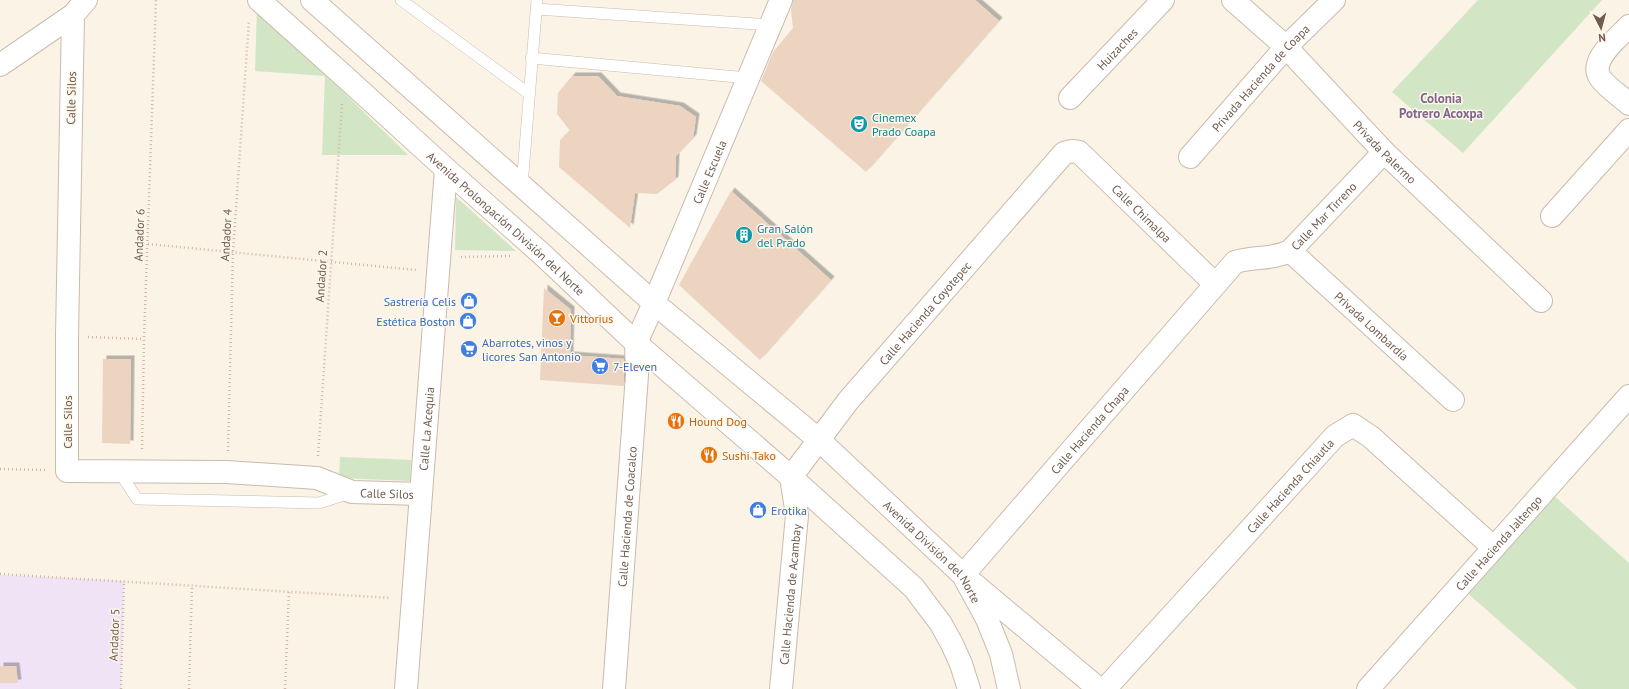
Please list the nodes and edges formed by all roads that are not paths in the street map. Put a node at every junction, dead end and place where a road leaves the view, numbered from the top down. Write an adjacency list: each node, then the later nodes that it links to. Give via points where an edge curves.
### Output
1 (401, 0): 16 (lane)
2 (781, 0): 10 (street, Calle Escuela)
3 (1163, 0): 17 (street, Huizaches)
4 (1233, 0): 12 (street, Privada Palermo)
5 (1334, 0): 12 (street, Privada Hacienda de Coapa)
6 (316, 2): 24 (street)
7 (536, 4): 10 (lane); 13 (lane)
8 (79, 7): 14 (street); 34 (street, Calle Silos, via 67,336 67,471)
9 (254, 8): 23 (street, Avenida Prolongación División del Norte, via 344,76)
10 (771, 25): 15 (street, Calle Escuela)
11 (1629, 26): 18 (street, via 1600,57 1596,68 1600,79)
12 (1286, 47): 20 (street, Privada Palermo); 22 (street, Privada Hacienda de Coapa)
13 (531, 58): 15 (lane); 16 (lane)
14 (0, 65)
15 (748, 78): 29 (street, Calle Escuela)
16 (528, 93): 24 (lane)
17 (1070, 98)
18 (1629, 104)
19 (1629, 130): 25 (street)
20 (1384, 152): 26 (street, Calle Mar Tirreno); 28 (street, Privada Palermo)
21 (1064, 153): 27 (street, Calle Chimalpa, via 1079,152); 33 (street, Calle Hacienda Coyotepec, via 848,401)
22 (1190, 157)
23 (446, 169): 30 (street, Avenida Prolongación División del Norte, via 544,256); 37 (street, Calle La Acequia)
24 (522, 186): 29 (street)
25 (1552, 216)
26 (1290, 251): 27 (street, Calle Mar Tirreno, via 1280,256 1245,258 1235,262); 32 (street, Privada Lombardía)
27 (1215, 284): 39 (street, Calle Hacienda Chapa)
28 (1541, 301)
29 (654, 303): 30 (street, Calle Escuela); 33 (street)
30 (636, 344): 35 (street, Avenida Prolongación División del Norte); 41 (street, Calle Hacienda de Coacalco, via 637,375)
31 (1629, 396): 38 (street, Calle Hacienda Jaltengo)
32 (1453, 400)
33 (818, 439): 35 (street, Calle Hacienda Coyotepec); 39 (street, Avenida División del Norte)
34 (119, 471): 36 (street, Calle Silos, via 227,472 317,478); 36 (lane, via 138,499 319,503)
35 (791, 477): 42 (street, Calle Hacienda de Acambay, via 797,515); 43 (street, via 914,588 948,637)
36 (352, 492): 37 (street, Calle Silos)
37 (421, 494): 40 (street, Calle La Acequia)
38 (1494, 548): 46 (street, Calle Hacienda Chiautla, via 1371,437 1353,426 1335,436); 47 (street, Calle Hacienda Jaltengo)
39 (963, 575): 44 (street, Avenida División del Norte, via 987,619 1001,654); 45 (street)
40 (406, 689)
41 (614, 689)
42 (781, 689)
43 (969, 689)
44 (1009, 689)
45 (1099, 689)
46 (1105, 689)
47 (1368, 689)

